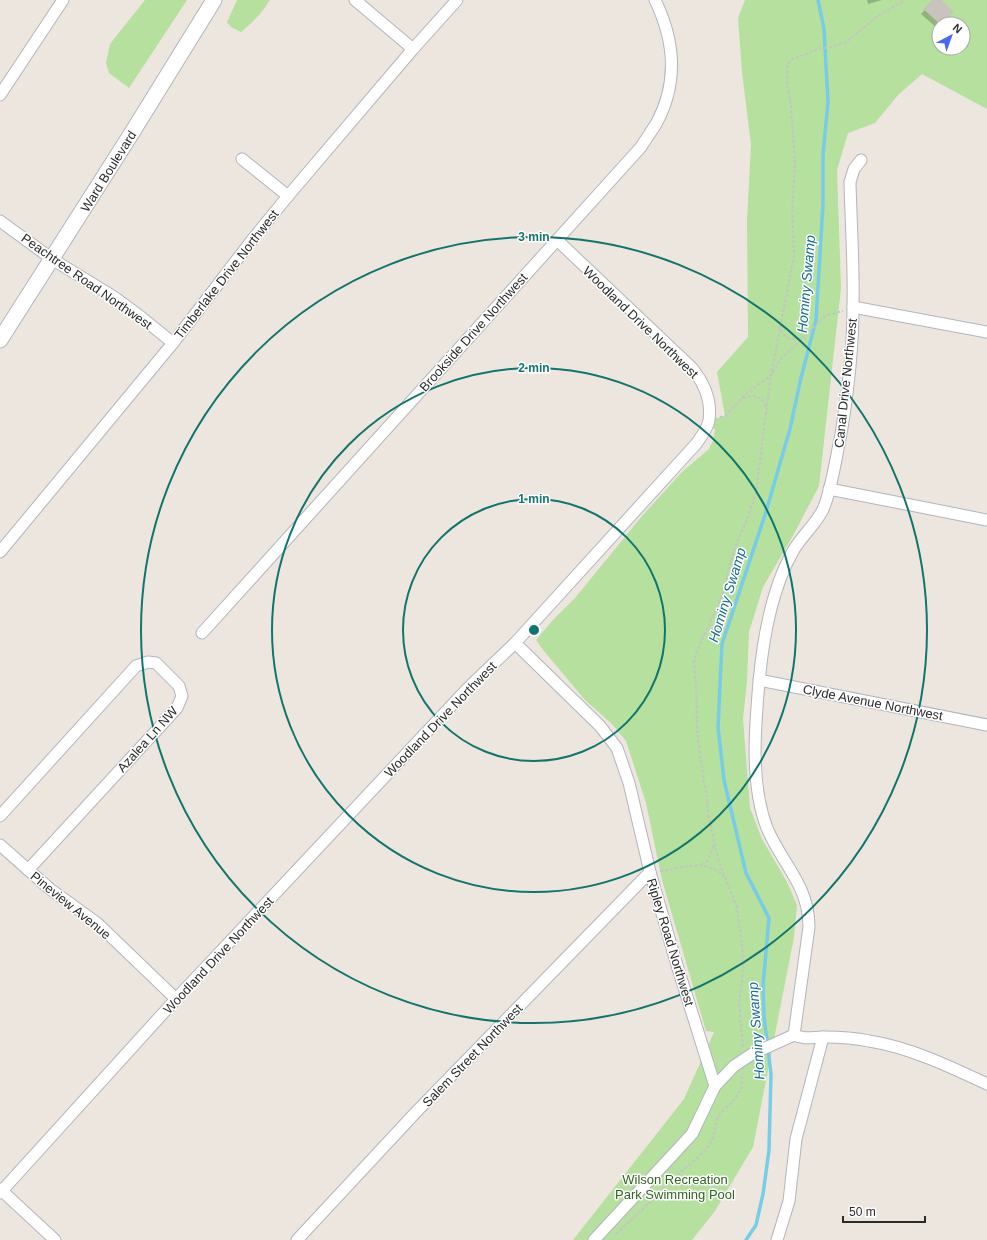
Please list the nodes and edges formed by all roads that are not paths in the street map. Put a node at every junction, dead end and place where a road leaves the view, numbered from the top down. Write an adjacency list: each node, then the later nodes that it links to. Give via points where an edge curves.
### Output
1 (63, 0): 7 (street)
2 (214, 0): 13 (main road, Ward Boulevard)
3 (355, 0): 6 (street)
4 (457, 0): 6 (street, Timberlake Drive Northwest)
5 (655, 0): 12 (street, Brookside Drive Northwest, via 664,19 672,53 666,101 656,123 640,147)
6 (413, 49): 10 (street, Timberlake Drive Northwest)
7 (0, 95)
8 (242, 159): 10 (street)
9 (861, 160): 14 (street, Canal Drive Northwest, via 854,169 850,182)
10 (288, 196): 17 (street, Timberlake Drive Northwest)
11 (0, 221): 13 (street, Peachtree Road Northwest)
12 (557, 240): 21 (street, Brookside Drive Northwest); 22 (street, Woodland Drive Northwest, via 692,368 706,390 709,420 696,444)
13 (52, 259): 16 (main road, Ward Boulevard); 17 (street, Peachtree Road Northwest, via 114,297)
14 (853, 307): 15 (street); 18 (street, Canal Drive Northwest, via 845,407)
15 (987, 332)
16 (0, 340)
17 (173, 342): 20 (street, Timberlake Drive Northwest)
18 (830, 489): 19 (street); 23 (street, Canal Drive Northwest, via 821,513 793,551 778,584 767,621)
19 (987, 520)
20 (0, 552)
21 (202, 634)
22 (515, 643): 28 (street, Ripley Road Northwest, via 600,726 617,748 629,783); 29 (street, Woodland Drive Northwest, via 468,688)
23 (759, 680): 24 (street, Clyde Avenue Northwest); 30 (street, Canal Drive Northwest, via 756,752 757,790 761,810 775,845 802,891 809,915)
24 (987, 725)
25 (0, 816): 27 (street, Azalea Ln NW, via 136,666 148,662 156,663 179,686 182,696 177,708)
26 (0, 845): 27 (street, Pineview Avenue)
27 (28, 870): 29 (street, Pineview Avenue, via 97,923)
28 (650, 872): 33 (street, Ripley Road Northwest); 36 (street, Salem Street Northwest, via 418,1110)
29 (176, 999): 34 (street, Woodland Drive Northwest)
30 (794, 1035): 31 (street, via 804,1039); 33 (street, via 755,1052 734,1066)
31 (823, 1037): 32 (street, via 870,1041 891,1046 956,1069); 38 (street, via 796,1139 789,1201)
32 (987, 1084)
33 (715, 1086): 37 (street, via 692,1134)
34 (1, 1191): 35 (street)
35 (55, 1240)
36 (297, 1240)
37 (594, 1240)
38 (777, 1240)

